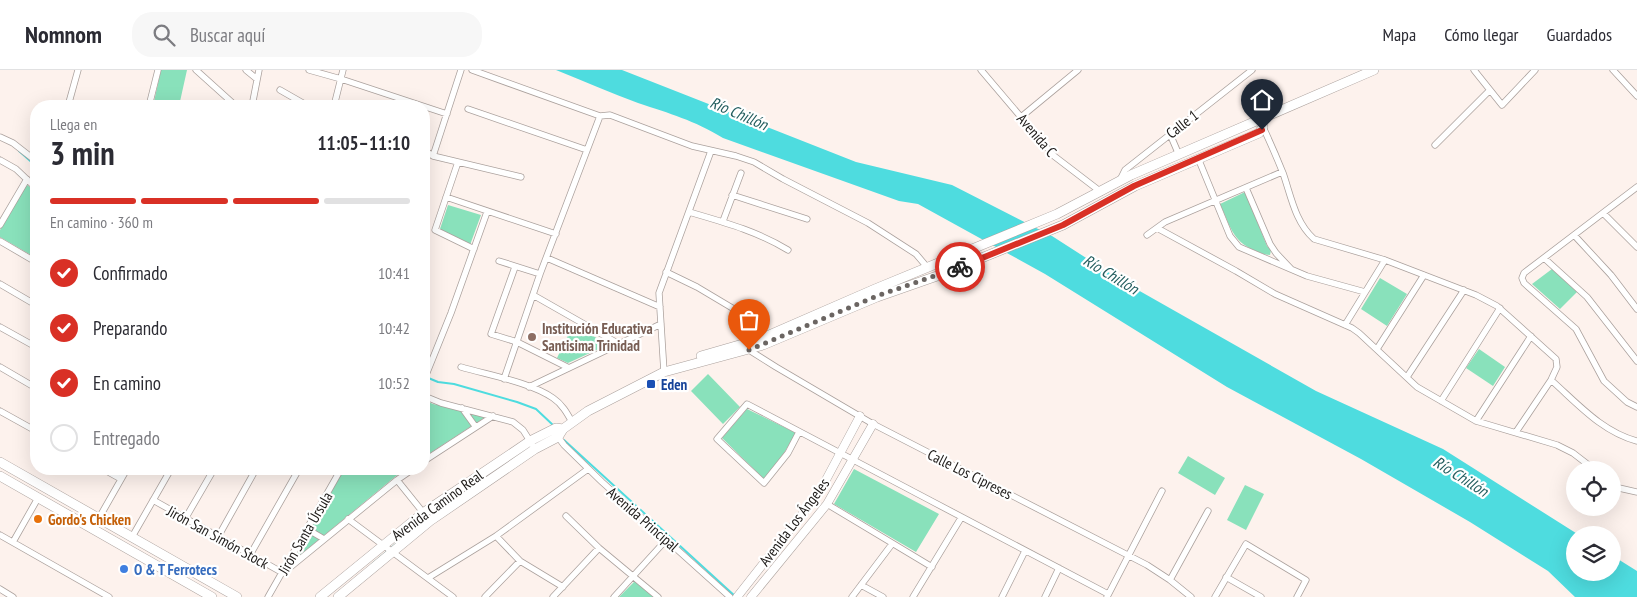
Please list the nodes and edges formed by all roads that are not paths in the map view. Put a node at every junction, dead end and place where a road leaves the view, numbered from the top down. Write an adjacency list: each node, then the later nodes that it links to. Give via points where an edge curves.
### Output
1 (78, 70): 22 (street)
2 (158, 70): 23 (street)
3 (196, 70): 24 (street)
4 (246, 70): 17 (street)
5 (258, 70): 17 (street)
6 (309, 70): 18 (street)
7 (343, 70): 18 (street)
8 (461, 70): 31 (street)
9 (472, 70): 32 (street)
10 (981, 70): 33 (street, Avenida C)
11 (1078, 70): 33 (street)
12 (1252, 70): 35 (street, Calle 1)
13 (1374, 70): 34 (main road)
14 (1474, 70): 20 (street)
15 (1535, 70): 20 (street, via 1502,105)
16 (1613, 70): 21 (street)
17 (257, 79): 25 (street)
18 (341, 79): 27 (street); 28 (street)
19 (280, 90): 26 (street)
20 (1490, 90): 37 (street)
21 (1637, 96)
22 (70, 100)
23 (150, 100)
24 (229, 100)
25 (253, 100)
26 (298, 100)
27 (336, 100)
28 (405, 100)
29 (430, 108): 31 (street)
30 (468, 109): 38 (street)
31 (447, 114): 43 (street)
32 (600, 116): 38 (street); 39 (street, via 610,115)
33 (1021, 117): 55 (street, Avenida C, via 1054,156)
34 (1261, 124): 41 (main road, Avenida Camino Real); 44 (main road, Avenida Camino Real, via 1259,133); 47 (street)
35 (1170, 134): 41 (street); 52 (street, Calle 1, via 1125,170)
36 (0, 137): 42 (street)
37 (1436, 145)
38 (587, 150): 66 (street)
39 (711, 151): 60 (street); 78 (street, via 754,162 848,212)
40 (430, 154): 43 (street)
41 (1179, 155): 52 (main road, Avenida Camino Real)
42 (30, 156)
43 (433, 156): 46 (street)
44 (1198, 158): 58 (street); 100 (main road, Avenida Camino Real, via 1134,186 1063,225 937,276 877,296)
45 (0, 160): 50 (street)
46 (458, 162): 49 (street); 57 (street)
47 (1282, 172): 53 (street); 76 (street, via 1299,220 1314,239)
48 (741, 173): 56 (street)
49 (522, 177)
50 (27, 179): 51 (street); 64 (street)
51 (30, 182)
52 (1118, 183): 55 (main road, Avenida Camino Real)
53 (1246, 188): 58 (street); 80 (street, via 1270,244)
54 (1636, 191): 61 (street)
55 (1101, 192): 78 (main road, Avenida Camino Real)
56 (732, 195): 62 (street); 63 (street)
57 (446, 197): 59 (street); 71 (street, via 435,230)
58 (1216, 202): 65 (street); 80 (street, via 1238,247)
59 (488, 212): 66 (street); 71 (street)
60 (689, 212): 63 (street); 81 (street)
61 (1603, 213): 67 (street); 70 (street)
62 (806, 220)
63 (723, 221): 72 (street, via 769,238)
64 (0, 225)
65 (1157, 228): 68 (street); 93 (street, via 1275,294)
66 (556, 234): 74 (street)
67 (1574, 235): 75 (street); 91 (street)
68 (1146, 236)
69 (0, 241): 73 (street)
70 (1637, 247)
71 (474, 249): 103 (street)
72 (788, 250)
73 (30, 258)
74 (547, 258): 82 (street); 89 (street)
75 (1544, 258): 102 (street, via 1587,297); 116 (street, via 1524,273 1524,283 1576,329 1604,381)
76 (1385, 260): 83 (street); 86 (street)
77 (499, 261): 79 (street)
78 (930, 266): 96 (main road, Avenida Camino Real)
79 (515, 267): 82 (street); 97 (street, via 491,334)
80 (1293, 270): 86 (street)
81 (666, 272): 89 (street, via 659,293); 96 (street, via 744,315)
82 (540, 274): 87 (street)
83 (1424, 274): 85 (street); 101 (street)
84 (0, 284): 88 (street)
85 (1464, 290): 90 (street); 109 (street)
86 (1365, 292): 93 (street)
87 (533, 295): 97 (street); 99 (street)
88 (30, 302)
89 (660, 307): 92 (street)
90 (1500, 308): 95 (street); 115 (street)
91 (1637, 308)
92 (660, 324): 99 (street); 108 (street)
93 (1345, 325): 101 (street)
94 (0, 327): 98 (street)
95 (1531, 336): 111 (street, via 1556,359 1557,367); 121 (street)
96 (760, 339): 107 (main road, Avenida Camino Real, via 695,357)
97 (517, 342): 106 (street); 110 (street)
98 (30, 344)
99 (619, 344): 106 (street)
100 (749, 350): 107 (main road, Avenida Camino Real); 120 (street, Calle Los Cipreses)
101 (1377, 350): 109 (street)
102 (1637, 361)
103 (430, 365)
104 (461, 367): 110 (street)
105 (0, 368): 112 (street)
106 (569, 368): 113 (street)
107 (673, 369): 108 (main road, Avenida Camino Real)
108 (664, 372): 122 (main road, Avenida Camino Real)
109 (1407, 377): 115 (street)
110 (504, 379): 113 (street)
111 (1551, 380): 127 (street); 130 (street, via 1596,421)
112 (30, 385)
113 (530, 387): 122 (street, via 554,398)
114 (430, 399): 117 (street)
115 (1441, 401): 121 (street)
116 (1637, 407)
117 (462, 408): 119 (street); 124 (street)
118 (0, 411): 125 (street)
119 (493, 416): 124 (street); 129 (street, via 519,426)
120 (860, 416): 123 (street, Calle Los Cipreses); 132 (street, Avenida Los Ángeles)
121 (1476, 421): 127 (street)
122 (572, 422): 128 (main road, Avenida Camino Real)
123 (873, 424): 134 (street, Avenida Los Ángeles); 177 (street, Calle Los Cipreses)
124 (475, 426): 133 (street)
125 (30, 428)
126 (799, 432): 126 (street, via 788,453 764,483 717,439 747,404); 132 (street)
127 (1516, 432): 135 (street, via 1557,446)
128 (561, 433): 129 (main road, Avenida Camino Real, via 556,428); 131 (main road, Avenida Camino Real); 137 (street, Avenida Principal)
129 (530, 441): 131 (street); 156 (main road, Avenida Camino Real)
130 (1637, 441)
131 (535, 449): 162 (main road, Avenida Camino Real)
132 (841, 454): 134 (street); 190 (street, Avenida Los Ángeles, via 819,493)
133 (430, 457)
134 (852, 460): 154 (street, Avenida Los Ángeles); 159 (street)
135 (1583, 461)
136 (0, 462): 158 (main road)
137 (588, 469): 165 (street); 169 (street, Avenida Principal)
138 (114, 475): 147 (street)
139 (123, 475): 147 (street)
140 (168, 475): 153 (street)
141 (211, 475): 160 (street)
142 (253, 475): 167 (street)
143 (296, 475): 176 (street)
144 (338, 475): 163 (street, Jirón Santa Úrsula)
145 (404, 475): 148 (street)
146 (0, 476): 152 (main road)
147 (121, 479): 158 (street)
148 (397, 480): 156 (street); 161 (street)
149 (1621, 488): 151 (street)
150 (1162, 491): 177 (street)
151 (1637, 492)
152 (38, 498): 170 (street); 194 (main road)
153 (153, 500): 160 (street, Jirón San Simón Stock); 166 (street)
154 (827, 504): 171 (street); 205 (street, Avenida Los Ángeles)
155 (1208, 511): 185 (street)
156 (423, 513): 162 (street); 172 (main road, Avenida Camino Real)
157 (566, 516): 173 (street)
158 (99, 518): 166 (main road)
159 (961, 518): 174 (street); 179 (street)
160 (185, 519): 167 (street, Jirón San Simón Stock)
161 (348, 519): 168 (street); 172 (street)
162 (430, 521): 175 (main road, Avenida Camino Real)
163 (307, 529): 168 (street); 181 (street, Jirón Santa Úrsula)
164 (0, 535): 170 (street)
165 (496, 536): 178 (street); 184 (street)
166 (132, 537): 195 (main road)
167 (218, 537): 176 (street, Jirón San Simón Stock)
168 (324, 539): 181 (street)
169 (667, 539): 182 (street); 204 (street, Avenida Principal)
170 (13, 542): 189 (street)
171 (892, 544): 179 (street); 186 (street)
172 (383, 545): 175 (street); 197 (main road, Avenida Camino Real)
173 (599, 548): 182 (street); 187 (street)
174 (1025, 550): 180 (street); 209 (street)
175 (392, 552): 184 (street); 198 (main road, Avenida Camino Real)
176 (250, 555): 181 (street, Jirón San Simón Stock)
177 (1127, 555): 185 (street, Calle Los Cipreses); 191 (street)
178 (520, 561): 187 (street); 200 (street)
179 (932, 567): 208 (street)
180 (1059, 568): 191 (street); 210 (street)
181 (283, 573): 196 (street, Jirón Santa Úrsula)
182 (633, 576): 202 (street); 203 (street)
183 (1226, 577): 212 (street); 213 (street); 214 (street, via 1246,544 1306,580)
184 (428, 578): 199 (street)
185 (1170, 580): 211 (street, Calle Los Cipreses)
186 (861, 585): 206 (street); 207 (street)
187 (563, 587): 201 (street)
188 (0, 589): 192 (street)
189 (98, 594): 193 (street)
190 (741, 595)
191 (1108, 596)
192 (13, 597)
193 (109, 597)
194 (212, 597)
195 (238, 597)
196 (268, 597)
197 (320, 597)
198 (338, 597)
199 (453, 597)
200 (485, 597)
201 (553, 597)
202 (614, 597)
203 (658, 597)
204 (730, 597)
205 (751, 597)
206 (852, 597)
207 (883, 597)
208 (913, 597)
209 (1002, 597)
210 (1045, 597)
211 (1191, 597)
212 (1215, 597)
213 (1262, 597)
214 (1297, 597)

